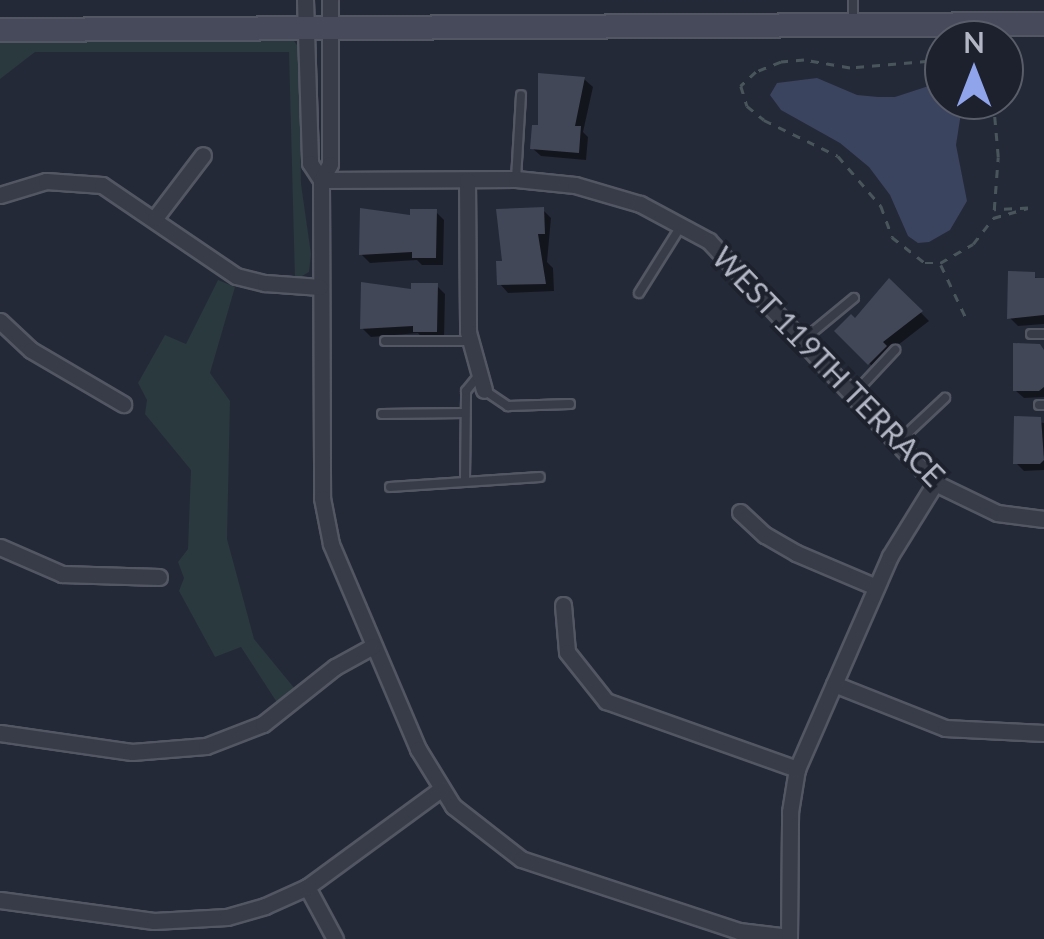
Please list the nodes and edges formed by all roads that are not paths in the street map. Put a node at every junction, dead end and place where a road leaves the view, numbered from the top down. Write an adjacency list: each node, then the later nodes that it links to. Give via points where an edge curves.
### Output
1 (305, 0): 7 (street)
2 (330, 0): 6 (street)
3 (853, 0): 5 (lane)
4 (1044, 24): 5 (main road)
5 (853, 25): 6 (main road)
6 (330, 27): 7 (main road); 12 (street, via 330,164)
7 (305, 28): 8 (main road); 12 (street, via 310,164)
8 (0, 30)
9 (521, 95): 11 (lane)
10 (204, 155): 15 (street)
11 (516, 179): 13 (street, WEST 119TH TERRACE); 16 (street, WEST 119TH TERRACE, via 575,185 640,204)
12 (321, 180): 13 (street, WEST 119TH TERRACE); 17 (street)
13 (466, 180): 23 (street)
14 (0, 195): 15 (street, via 46,181 92,182 116,190)
15 (154, 218): 17 (street, via 236,276)
16 (681, 226): 18 (lane); 24 (street, WEST 119TH TERRACE, via 710,241)
17 (320, 287): 45 (street, via 324,510)
18 (639, 293)
19 (854, 298): 24 (lane)
20 (0, 321): 30 (street, via 31,350)
21 (1031, 334): 22 (lane)
22 (1044, 334)
23 (470, 340): 25 (lane); 27 (street)
24 (803, 340): 28 (street, WEST 119TH TERRACE)
25 (385, 342)
26 (895, 350): 28 (lane)
27 (482, 382): 31 (lane, via 508,406); 32 (lane, via 466,391)
28 (853, 395): 34 (street, WEST 119TH TERRACE)
29 (945, 398): 34 (lane)
30 (123, 404)
31 (570, 404)
32 (466, 413): 33 (lane); 36 (lane)
33 (382, 414)
34 (897, 443): 37 (street, WEST 119TH TERRACE)
35 (540, 477): 36 (lane)
36 (465, 480): 38 (lane, via 458,486)
37 (935, 483): 40 (street, WEST 119TH TERRACE, via 997,513); 43 (street, via 898,538)
38 (390, 487)
39 (740, 512): 43 (street, via 765,535)
40 (1044, 518)
41 (0, 547): 42 (street, via 62,574)
42 (159, 578)
43 (876, 587): 46 (street)
44 (562, 605): 49 (street, via 567,652 606,701)
45 (373, 646): 47 (street, via 263,724 206,746 132,752); 50 (street)
46 (834, 684): 48 (street, via 945,728); 49 (street)
47 (0, 733)
48 (1044, 733)
49 (797, 769): 53 (street)
50 (441, 789): 51 (street); 53 (street, via 503,850 548,872 739,931)
51 (307, 887): 52 (street, via 227,917 179,922); 54 (street)
52 (0, 900)
53 (789, 938)
54 (335, 939)

